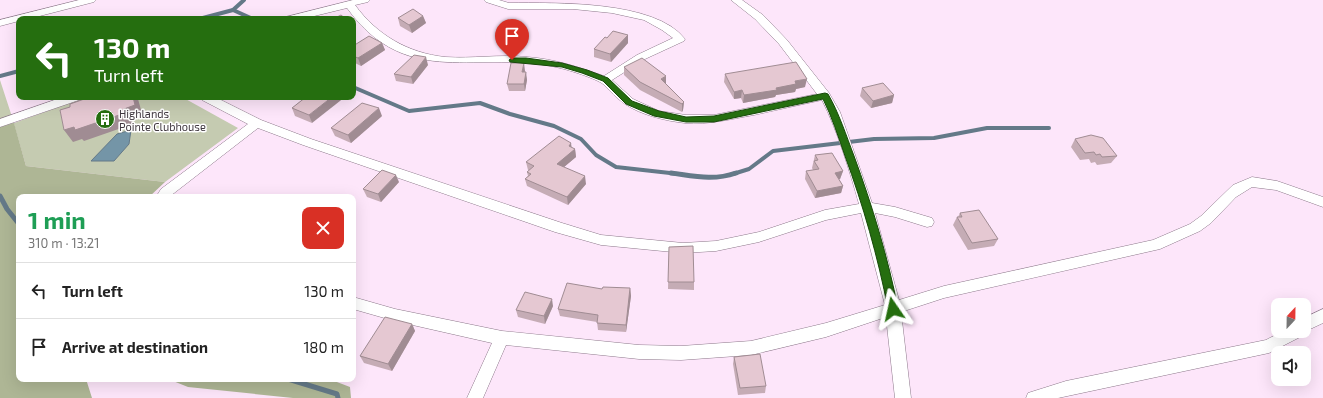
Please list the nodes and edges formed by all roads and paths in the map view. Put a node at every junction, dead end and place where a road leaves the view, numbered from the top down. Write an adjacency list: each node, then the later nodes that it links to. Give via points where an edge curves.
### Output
1 (91, 0): 6 (street)
2 (365, 0): 5 (street)
3 (489, 0): 10 (street, via 508,6 573,6 612,10 646,18 666,28 680,39 641,58)
4 (736, 0): 11 (street, via 759,17 783,42)
5 (349, 4): 7 (street); 10 (street, via 360,19 386,41 412,54 445,60 526,60 562,65)
6 (28, 16)
7 (302, 16)
8 (16, 19): 9 (street)
9 (0, 23)
10 (605, 80): 11 (street, via 629,102 657,114 686,119 714,119)
11 (825, 96): 18 (street, via 834,112)
12 (66, 100): 14 (street)
13 (212, 100): 15 (street)
14 (0, 123)
15 (257, 123): 16 (street); 18 (street, via 560,228 602,240 683,248 716,246 759,237 825,216)
16 (164, 194)
17 (1323, 202): 21 (street, via 1252,182 1238,188 1200,225 1155,244 944,292)
18 (867, 207): 19 (street); 21 (street)
19 (927, 222)
20 (356, 304): 24 (street)
21 (893, 309): 24 (street, via 826,330 735,350 681,354 639,352); 27 (street)
22 (1323, 315): 23 (street)
23 (1311, 322)
24 (502, 338): 26 (street)
25 (1284, 338): 28 (street, via 1269,346 1066,388)
26 (475, 398)
27 (903, 398)
28 (1034, 398)

